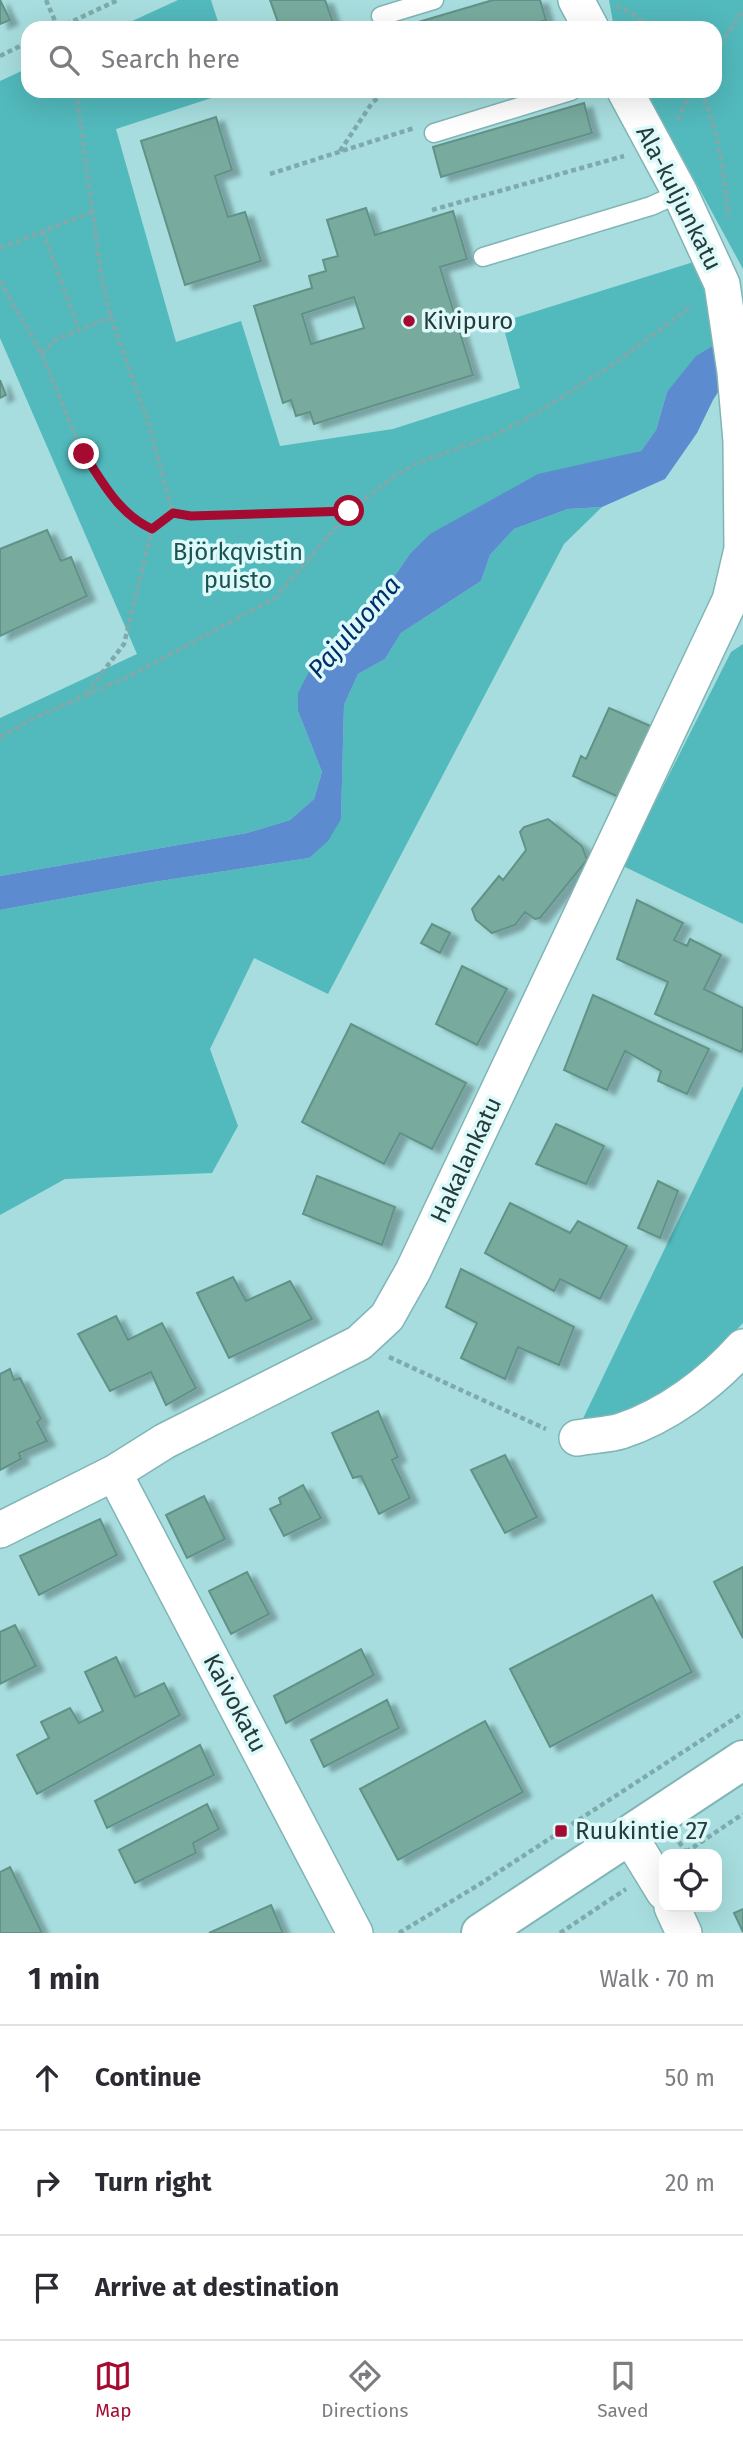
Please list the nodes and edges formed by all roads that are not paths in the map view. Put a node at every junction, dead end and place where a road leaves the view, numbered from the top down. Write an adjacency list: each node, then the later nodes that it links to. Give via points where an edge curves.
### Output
1 (434, 0): 3 (lane)
2 (576, 0): 4 (street)
3 (381, 16)
4 (601, 16)
5 (548, 98): 7 (lane)
6 (629, 98): 8 (street, Ala-kuljunkatu)
7 (434, 133)
8 (680, 193): 9 (lane); 10 (street, Ala-kuljunkatu, via 722,284 729,327 741,441 742,549)
9 (483, 257)
10 (737, 603): 13 (street, Hakalankatu, via 387,1317 359,1343 165,1441)
11 (743, 1347): 12 (street, via 676,1405 621,1431)
12 (578, 1438)
13 (114, 1472): 14 (street, Hakalankatu); 19 (street, Kaivokatu)
14 (0, 1530)
15 (743, 1760): 16 (street)
16 (629, 1835): 17 (street); 20 (street)
17 (659, 1865)
18 (674, 1912): 21 (street)
19 (355, 1933)
20 (481, 1933)
21 (684, 1933)

